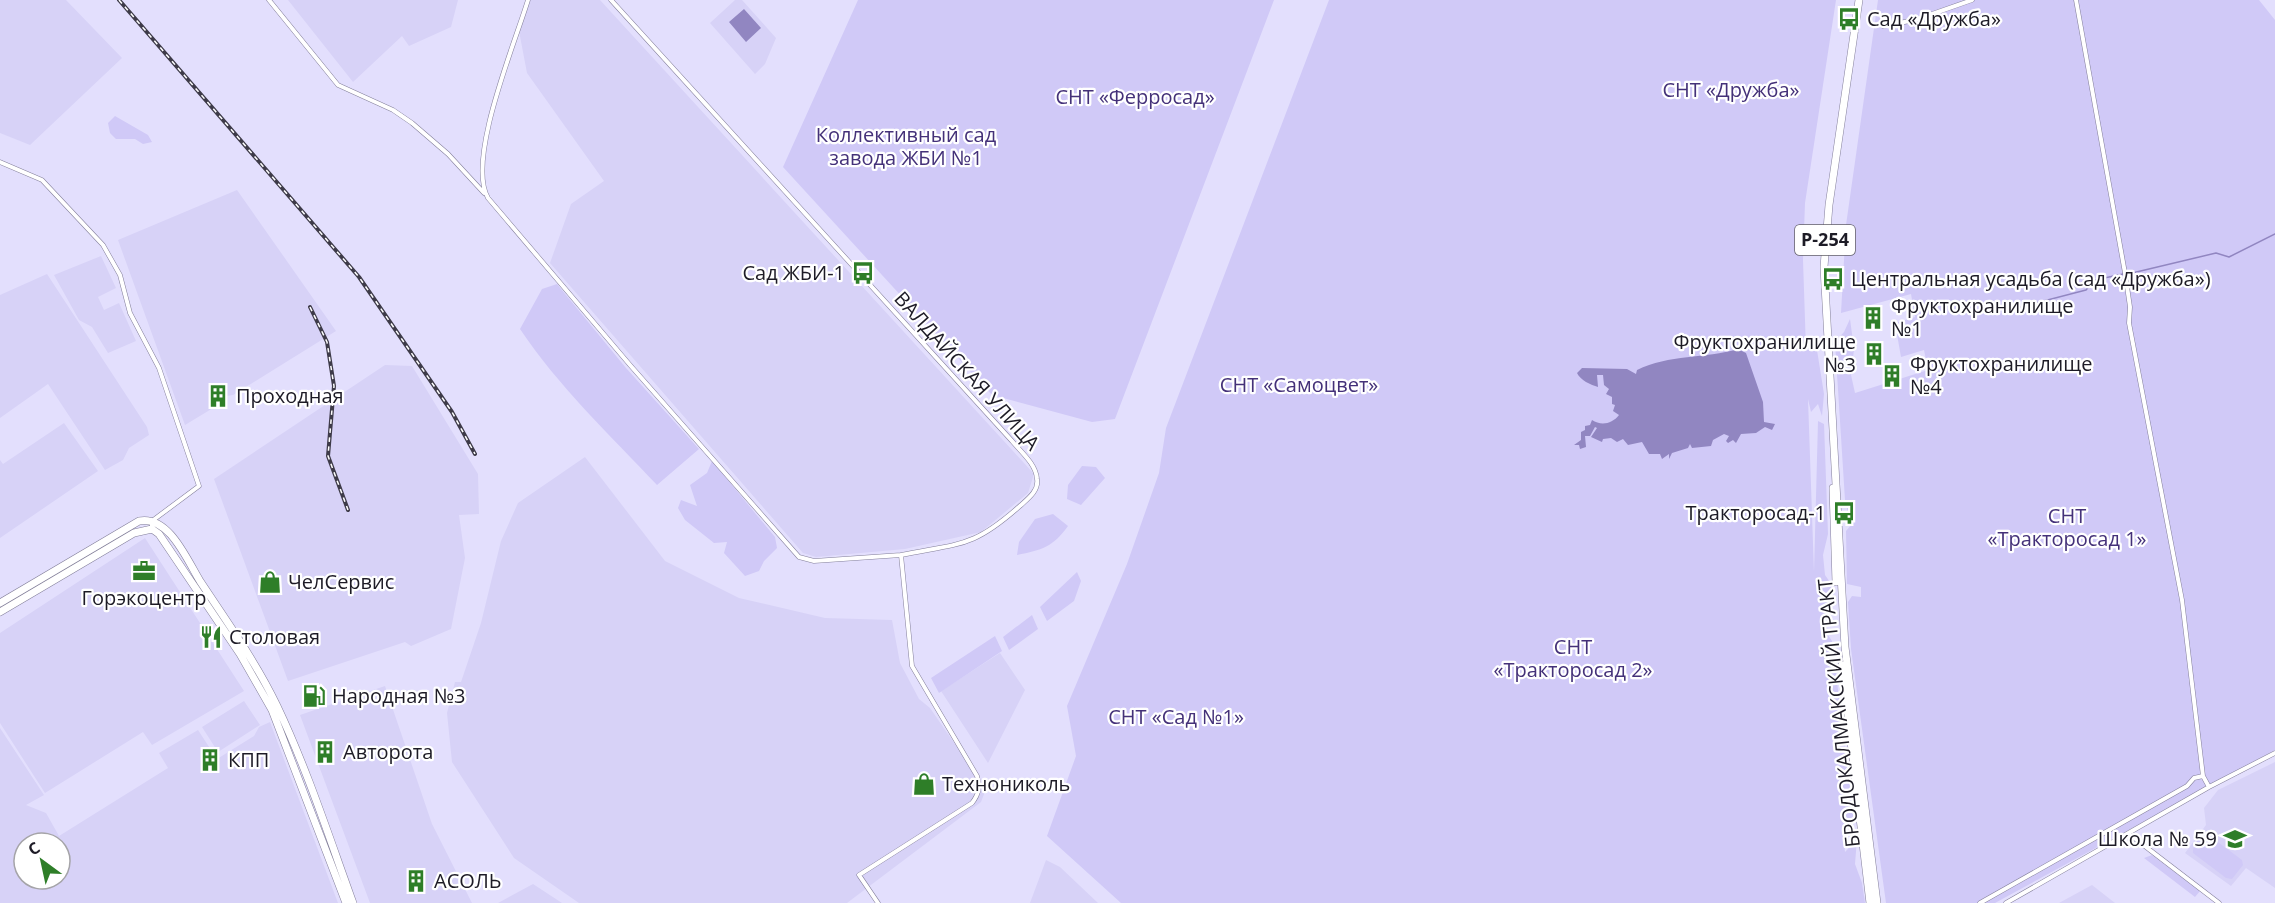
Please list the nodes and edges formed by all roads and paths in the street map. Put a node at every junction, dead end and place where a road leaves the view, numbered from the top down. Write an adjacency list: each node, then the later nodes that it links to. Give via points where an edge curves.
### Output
1 (269, 0): 9 (street, via 338,85 412,123 448,154)
2 (528, 0): 9 (street, via 485,137 481,171 482,188)
3 (611, 0): 13 (street, ВАЛДАЙСКАЯ УЛИЦА, via 1033,466 1037,476 1035,491 996,528 969,543)
4 (1859, 0): 10 (main road, БРОДОКАЛМАКСКИЙ ТРАКТ / Р-254, via 1825,239 1824,301)
5 (1972, 0): 7 (street, via 1915,20)
6 (2076, 0): 17 (street, via 2126,273 2129,323 2182,600)
7 (1883, 26)
8 (0, 162): 11 (street, via 42,180 92,231 120,275 130,313 159,369 199,486)
9 (488, 198): 13 (street, via 799,557 814,561)
10 (1834, 483): 23 (main road, БРОДОКАЛМАКСКИЙ ТРАКТ / Р-254, via 1831,500 1840,647); 24 (main road, БРОДОКАЛМАКСКИЙ ТРАКТ / Р-254, via 1846,661)
11 (152, 520): 12 (street); 14 (main road, via 133,524); 21 (main road, via 174,540 264,680 294,744)
12 (152, 530): 15 (main road, via 134,533); 20 (main road, via 164,540 272,710)
13 (901, 555): 22 (street, via 912,666 977,776 979,786 972,803 860,875)
14 (0, 603)
15 (0, 612)
16 (2275, 753): 18 (street)
17 (2203, 776): 18 (street); 25 (street)
18 (2209, 787): 19 (street)
19 (2129, 834): 26 (street); 27 (street)
20 (346, 903)
21 (353, 903)
22 (878, 903)
23 (1870, 903)
24 (1877, 903)
25 (1980, 903)
26 (2006, 903)
27 (2219, 903)

